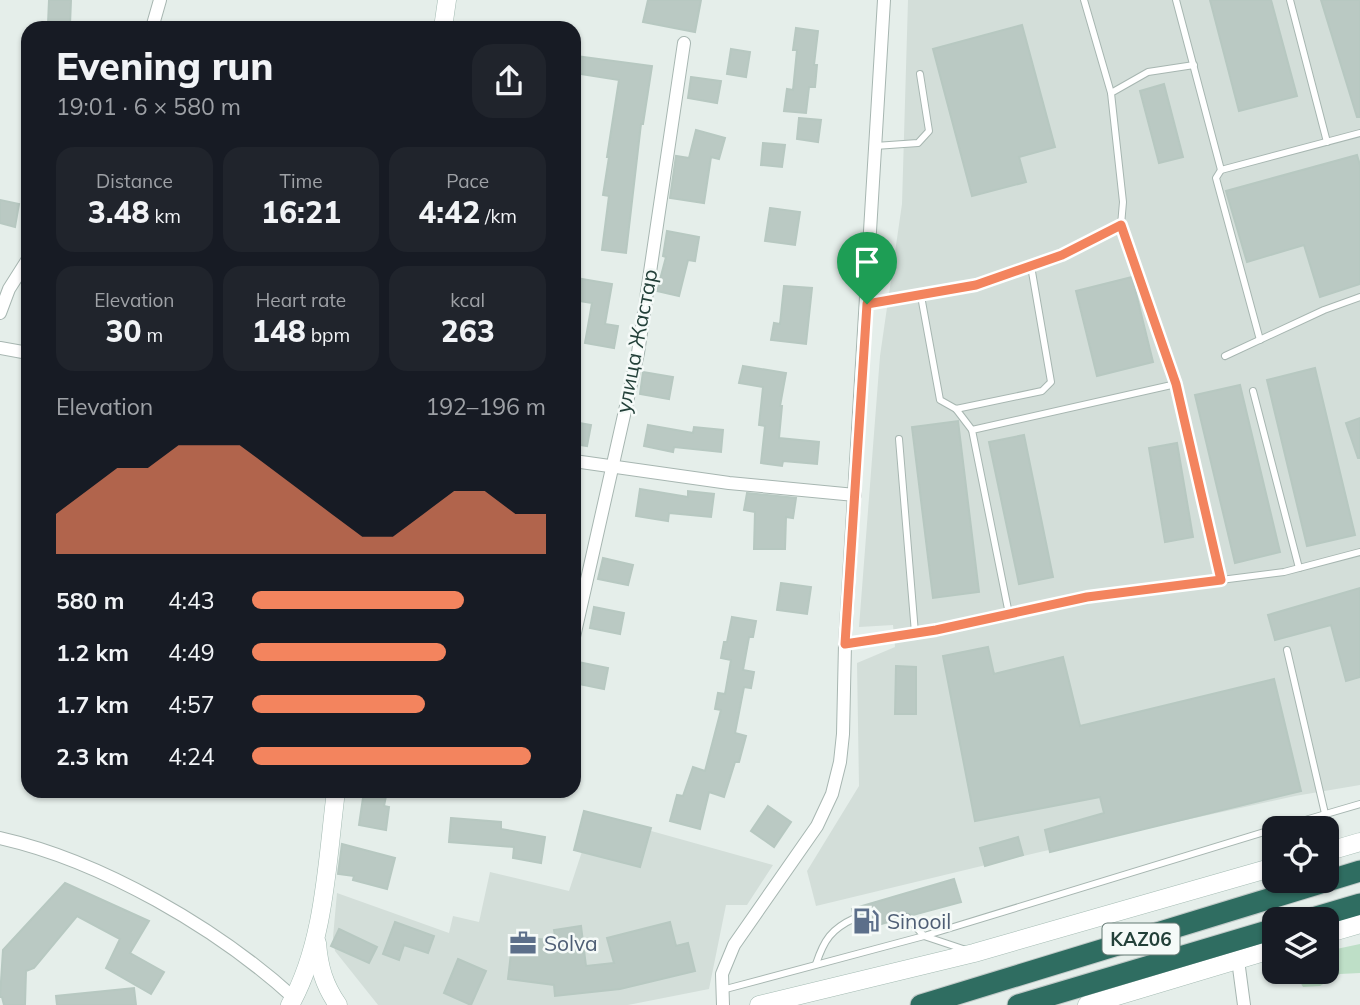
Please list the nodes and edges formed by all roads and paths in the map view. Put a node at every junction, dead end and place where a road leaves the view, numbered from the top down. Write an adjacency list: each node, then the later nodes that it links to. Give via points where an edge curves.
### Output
1 (160, 0): 7 (street)
2 (447, 0): 8 (main road)
3 (884, 0): 15 (street)
4 (1084, 0): 12 (lane)
5 (1176, 0): 10 (lane)
6 (1290, 0): 14 (lane)
7 (154, 21)
8 (444, 21)
9 (684, 43): 34 (street, улица Жастар, via 638,353)
10 (1194, 65): 12 (lane, via 1149,72); 16 (lane)
11 (920, 74): 15 (lane, via 929,131 918,143)
12 (1111, 93): 17 (lane, via 1123,202)
13 (1360, 133): 14 (lane)
14 (1327, 142): 16 (lane)
15 (875, 146): 22 (street)
16 (1221, 170): 24 (lane, via 1216,178)
17 (1121, 225): 18 (lane); 28 (lane)
18 (1031, 266): 20 (lane, via 976,285); 30 (lane, via 1051,382 1042,391)
19 (21, 270): 23 (street)
20 (920, 296): 22 (lane); 30 (lane, via 940,400)
21 (1360, 297): 24 (lane)
22 (867, 304): 35 (street)
23 (0, 313)
24 (1260, 340): 27 (lane)
25 (0, 348): 26 (street)
26 (21, 351)
27 (1225, 356)
28 (1176, 384): 31 (lane); 38 (lane)
29 (1253, 391): 37 (lane)
30 (956, 409): 31 (lane)
31 (972, 430): 40 (lane)
32 (899, 439): 41 (lane)
33 (581, 462): 34 (street)
34 (611, 466): 35 (street); 39 (street, улица Жастар)
35 (855, 495): 42 (street)
36 (1360, 552): 37 (lane)
37 (1299, 568): 38 (lane)
38 (1221, 580): 40 (lane, via 1087,597)
39 (581, 605)
40 (1009, 614): 41 (lane)
41 (915, 633): 42 (lane)
42 (845, 644): 68 (street, via 844,734 832,794 817,826 734,945 722,974)
43 (1287, 650): 46 (lane)
44 (335, 798): 62 (main road)
45 (1360, 804): 46 (lane)
46 (1326, 813): 47 (lane); 48 (lane)
47 (1316, 816)
48 (1326, 816)
49 (1262, 832): 63 (lane)
50 (0, 838): 69 (street, via 65,856 123,883 259,966)
51 (1360, 842): 52 (main road)
52 (1339, 848)
53 (1262, 870): 64 (main road)
54 (1360, 871): 73 (highway, KАZ06)
55 (1360, 904): 56 (highway)
56 (1339, 910)
57 (907, 917): 63 (lane)
58 (855, 918): 67 (lane, via 840,925 823,944)
59 (1360, 924): 60 (main road)
60 (1339, 930)
61 (1262, 933): 74 (highway, KАZ06)
62 (317, 936): 69 (main road); 70 (main road, via 326,988)
63 (924, 936): 64 (lane); 67 (lane)
64 (974, 953): 72 (main road)
65 (1262, 953): 66 (main road)
66 (1238, 960): 75 (main road); 76 (street)
67 (816, 964): 68 (lane)
68 (722, 990): 71 (street)
69 (296, 1003)
70 (338, 1005)
71 (723, 1005)
72 (760, 1005)
73 (921, 1005)
74 (1018, 1005)
75 (1087, 1005)
76 (1244, 1005)

